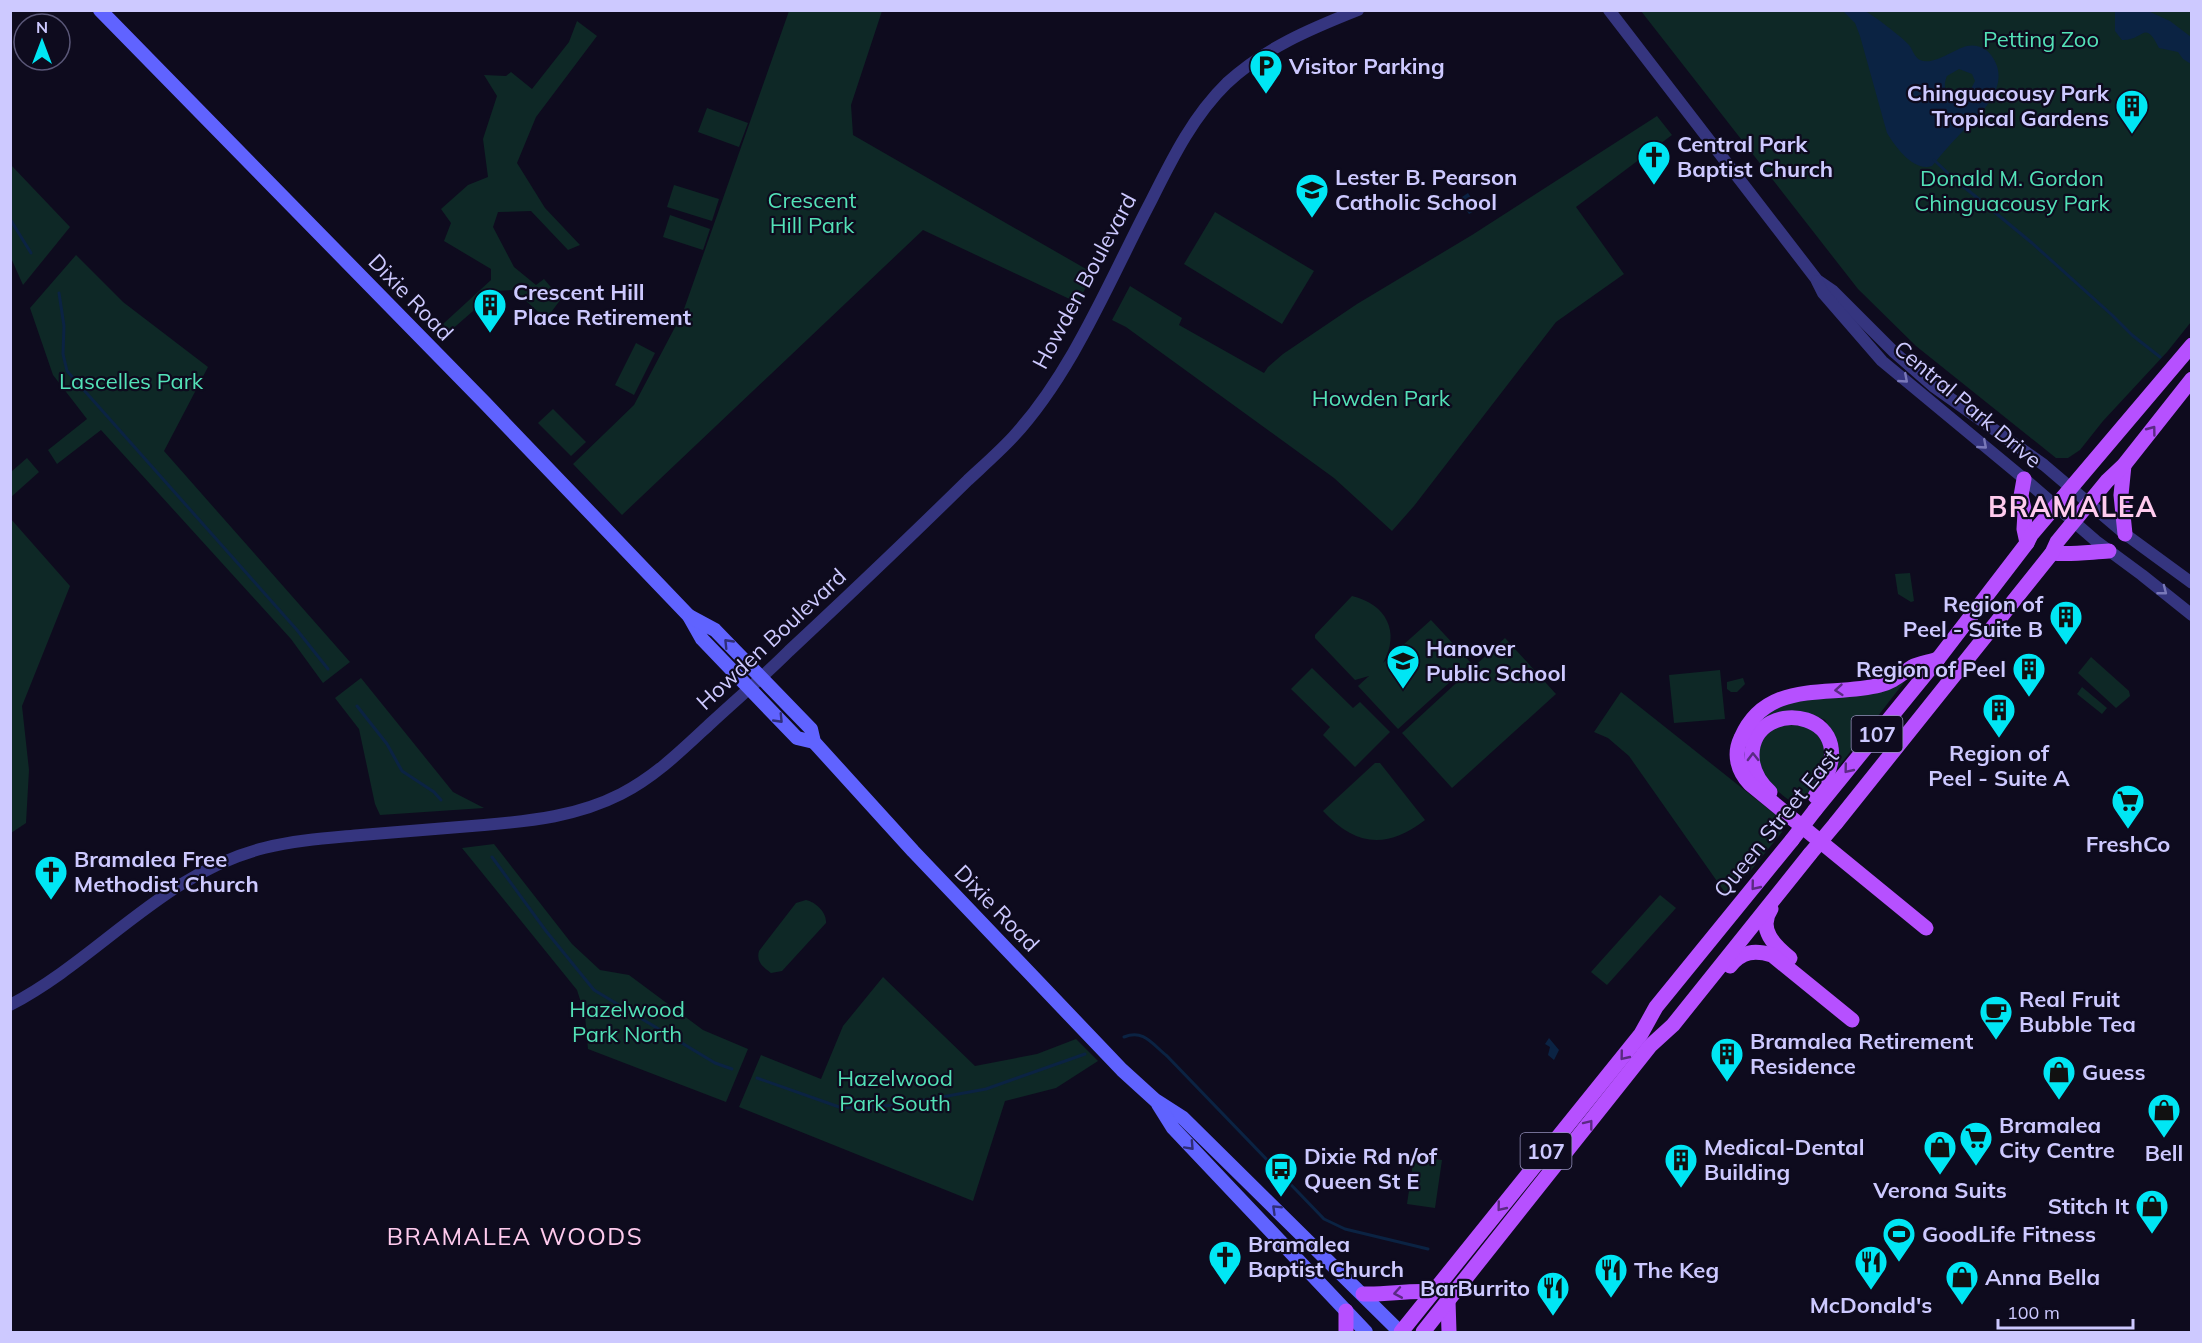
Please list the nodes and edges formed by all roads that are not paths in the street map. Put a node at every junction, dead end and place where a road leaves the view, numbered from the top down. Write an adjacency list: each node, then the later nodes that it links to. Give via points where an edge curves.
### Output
1 (100, 10): 19 (main road, Dixie Road)
2 (1358, 10): 21 (street, Howden Boulevard, via 1272,49 1213,98 1185,137 1073,352 1032,415 991,459)
3 (1609, 10): 4 (street, Central Park Drive)
4 (1817, 280): 8 (street, Central Park Drive, one-way to 8, via 1822,294 1882,361); 9 (street, Central Park Drive, via 1933,386)
5 (2192, 345): 9 (main road, Queen Street East / 107)
6 (2192, 379): 7 (main road, Queen Street East / 107, one-way to 6)
7 (2124, 465): 10 (main road, Queen Street East / 107); 13 (main road, via 2121,495)
8 (2024, 478): 11 (street, Central Park Drive); 14 (main road, via 2021,496)
9 (2070, 487): 10 (street, Central Park Drive); 11 (main road, Queen Street East / 107)
10 (2089, 503): 12 (main road, Queen Street East / 107); 13 (street, Central Park Drive)
11 (2055, 505): 12 (street, Central Park Drive); 14 (main road, Queen Street East / 107)
12 (2074, 522): 15 (street, Central Park Drive); 16 (main road, Queen Street East / 107)
13 (2125, 534): 17 (street, Central Park Drive)
14 (2027, 543): 20 (main road, Queen Street East / 107)
15 (2109, 551): 16 (main road); 18 (street, Central Park Drive, one-way to 18)
16 (2052, 553): 25 (main road, Queen Street East / 107, bridge)
17 (2192, 583)
18 (2192, 615)
19 (689, 616): 21 (main road, Dixie Road, one-way to 19, via 715,630); 22 (main road, Dixie Road, via 702,639)
20 (1938, 659): 24 (main road, Queen Street East / 107, one-way to 24); 24 (main road, one-way to 24, via 1912,667 1878,686 1778,699 1748,725 1737,751 1739,770 1750,784 1929,924 1762,785 1755,773 1752,751 1760,732 1772,723 1803,718 1820,727 1828,739 1831,765 1826,781 1814,797)
21 (761, 678): 22 (street, Howden Boulevard); 23 (main road, Dixie Road, via 811,729)
22 (749, 688): 23 (main road, Dixie Road, one-way to 23, via 797,738); 26 (street, Howden Boulevard, via 656,772 594,806 531,821 287,843 211,866 170,890 45,984)
23 (814, 742): 28 (main road, Dixie Road, via 1122,1070)
24 (1815, 810): 29 (main road, Queen Street East / 107, one-way to 29, bridge)
25 (1795, 873): 27 (main road, Queen Street East / 107); 27 (main road, via 1768,912 1768,935 1855,1017 1773,955 1752,952 1738,957 1690,1017)
26 (10, 1005)
27 (1673, 1025): 31 (main road, Queen Street East / 107, one-way to 27, via 1650,1046)
28 (1155, 1100): 30 (main road, Dixie Road, one-way to 28, via 1183,1118); 32 (main road, Dixie Road, one-way to 32, via 1173,1128)
29 (1433, 1292): 30 (main road, one-way to 30); 35 (main road, Queen Street East / 107)
30 (1363, 1294): 35 (main road, Dixie Road)
31 (1448, 1301): 36 (main road, Queen Street East / 107); 37 (main road)
32 (1346, 1311): 33 (main road); 34 (main road, Dixie Road)
33 (1346, 1332)
34 (1366, 1332)
35 (1400, 1332)
36 (1423, 1332)
37 (1449, 1332)

